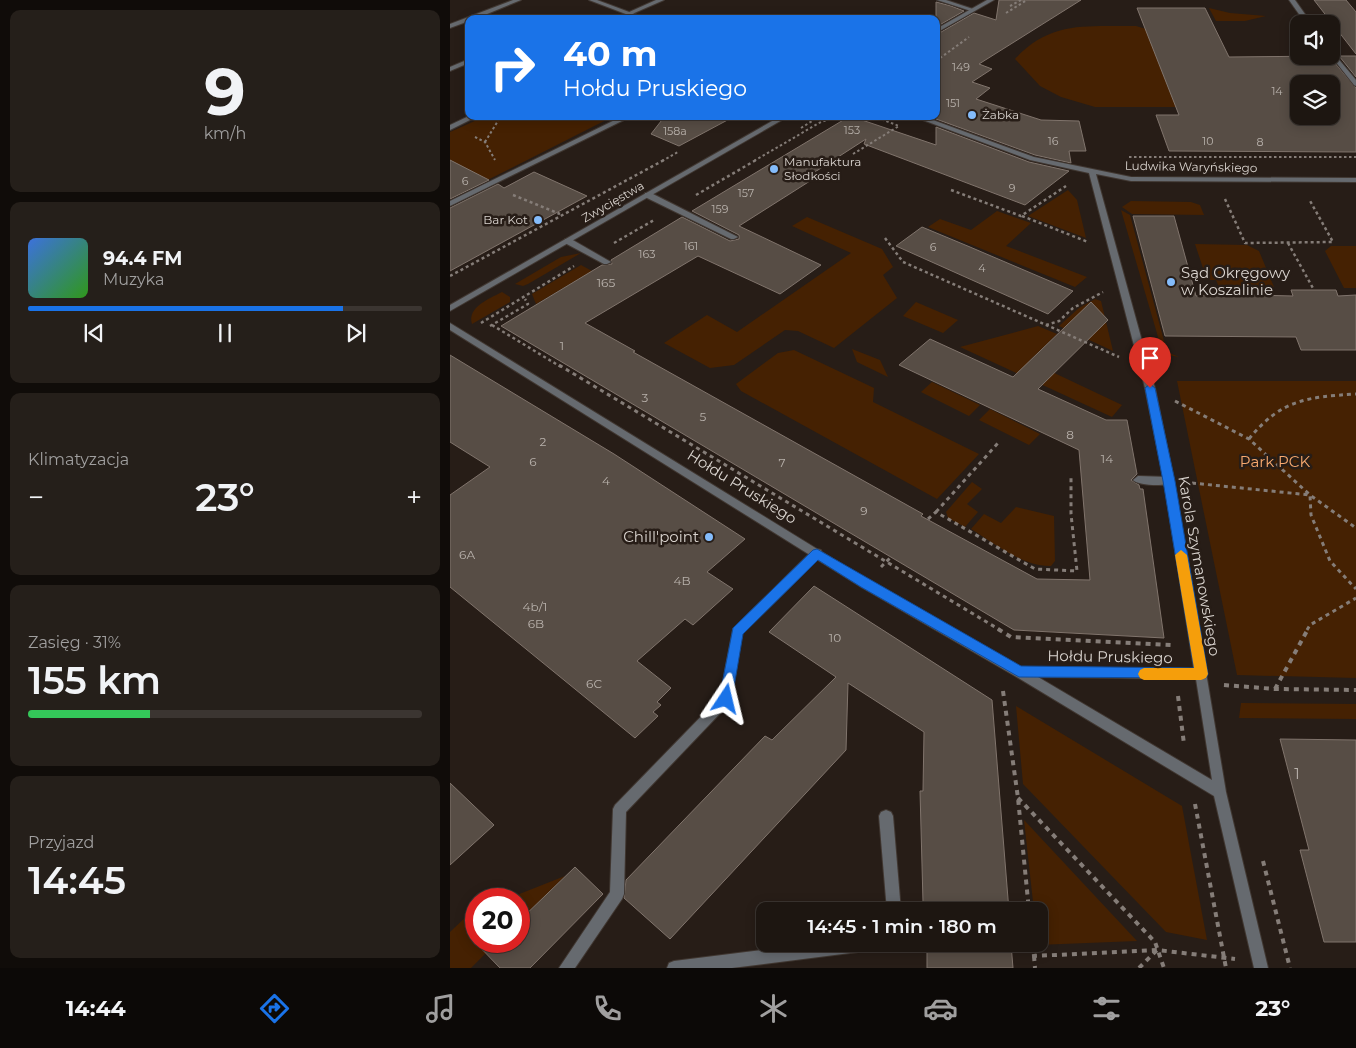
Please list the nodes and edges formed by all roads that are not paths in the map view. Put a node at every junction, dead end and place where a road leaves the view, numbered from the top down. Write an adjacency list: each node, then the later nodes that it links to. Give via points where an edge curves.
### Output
1 (518, 0): 9 (street)
2 (592, 0): 8 (street)
3 (662, 0): 8 (street)
4 (940, 0): 7 (street)
5 (991, 0): 7 (street)
6 (1292, 0): 11 (street)
7 (974, 10): 14 (street)
8 (630, 13): 10 (street)
9 (479, 15)
10 (635, 15)
11 (1303, 15)
12 (465, 20): 13 (street)
13 (450, 26)
14 (940, 29)
15 (465, 63): 17 (street)
16 (1340, 64): 18 (street)
17 (450, 69)
18 (1356, 84)
19 (467, 120): 23 (street)
20 (621, 120): 27 (street)
21 (779, 120): 26 (street, Zwycięstwa)
22 (926, 120): 24 (street, Ludwika Waryńskiego, via 1032,159)
23 (452, 127)
24 (1092, 172): 25 (street, Ludwika Waryńskiego, via 1130,179); 34 (street, Karola Szymanowskiego, via 1150,388)
25 (1356, 180)
26 (648, 195): 28 (street); 29 (street, Zwycięstwa)
27 (450, 204)
28 (734, 237)
29 (568, 241): 30 (street); 31 (street, Zwycięstwa)
30 (607, 262)
31 (450, 308)
32 (450, 326): 35 (street, Hołdu Pruskiego)
33 (1138, 480): 34 (street)
34 (1169, 481): 37 (street, Karola Szymanowskiego)
35 (817, 553): 36 (street, Hołdu Pruskiego); 43 (street, via 737,632 726,699 620,809 617,894)
36 (1019, 672): 37 (street, Hołdu Pruskiego); 38 (street, Hołdu Pruskiego)
37 (1201, 674): 38 (street, Karola Szymanowskiego)
38 (1220, 792): 42 (street, Karola Szymanowskiego)
39 (886, 816): 40 (street)
40 (893, 902)
41 (802, 952): 44 (street)
42 (1260, 965)
43 (566, 968)
44 (674, 968)

